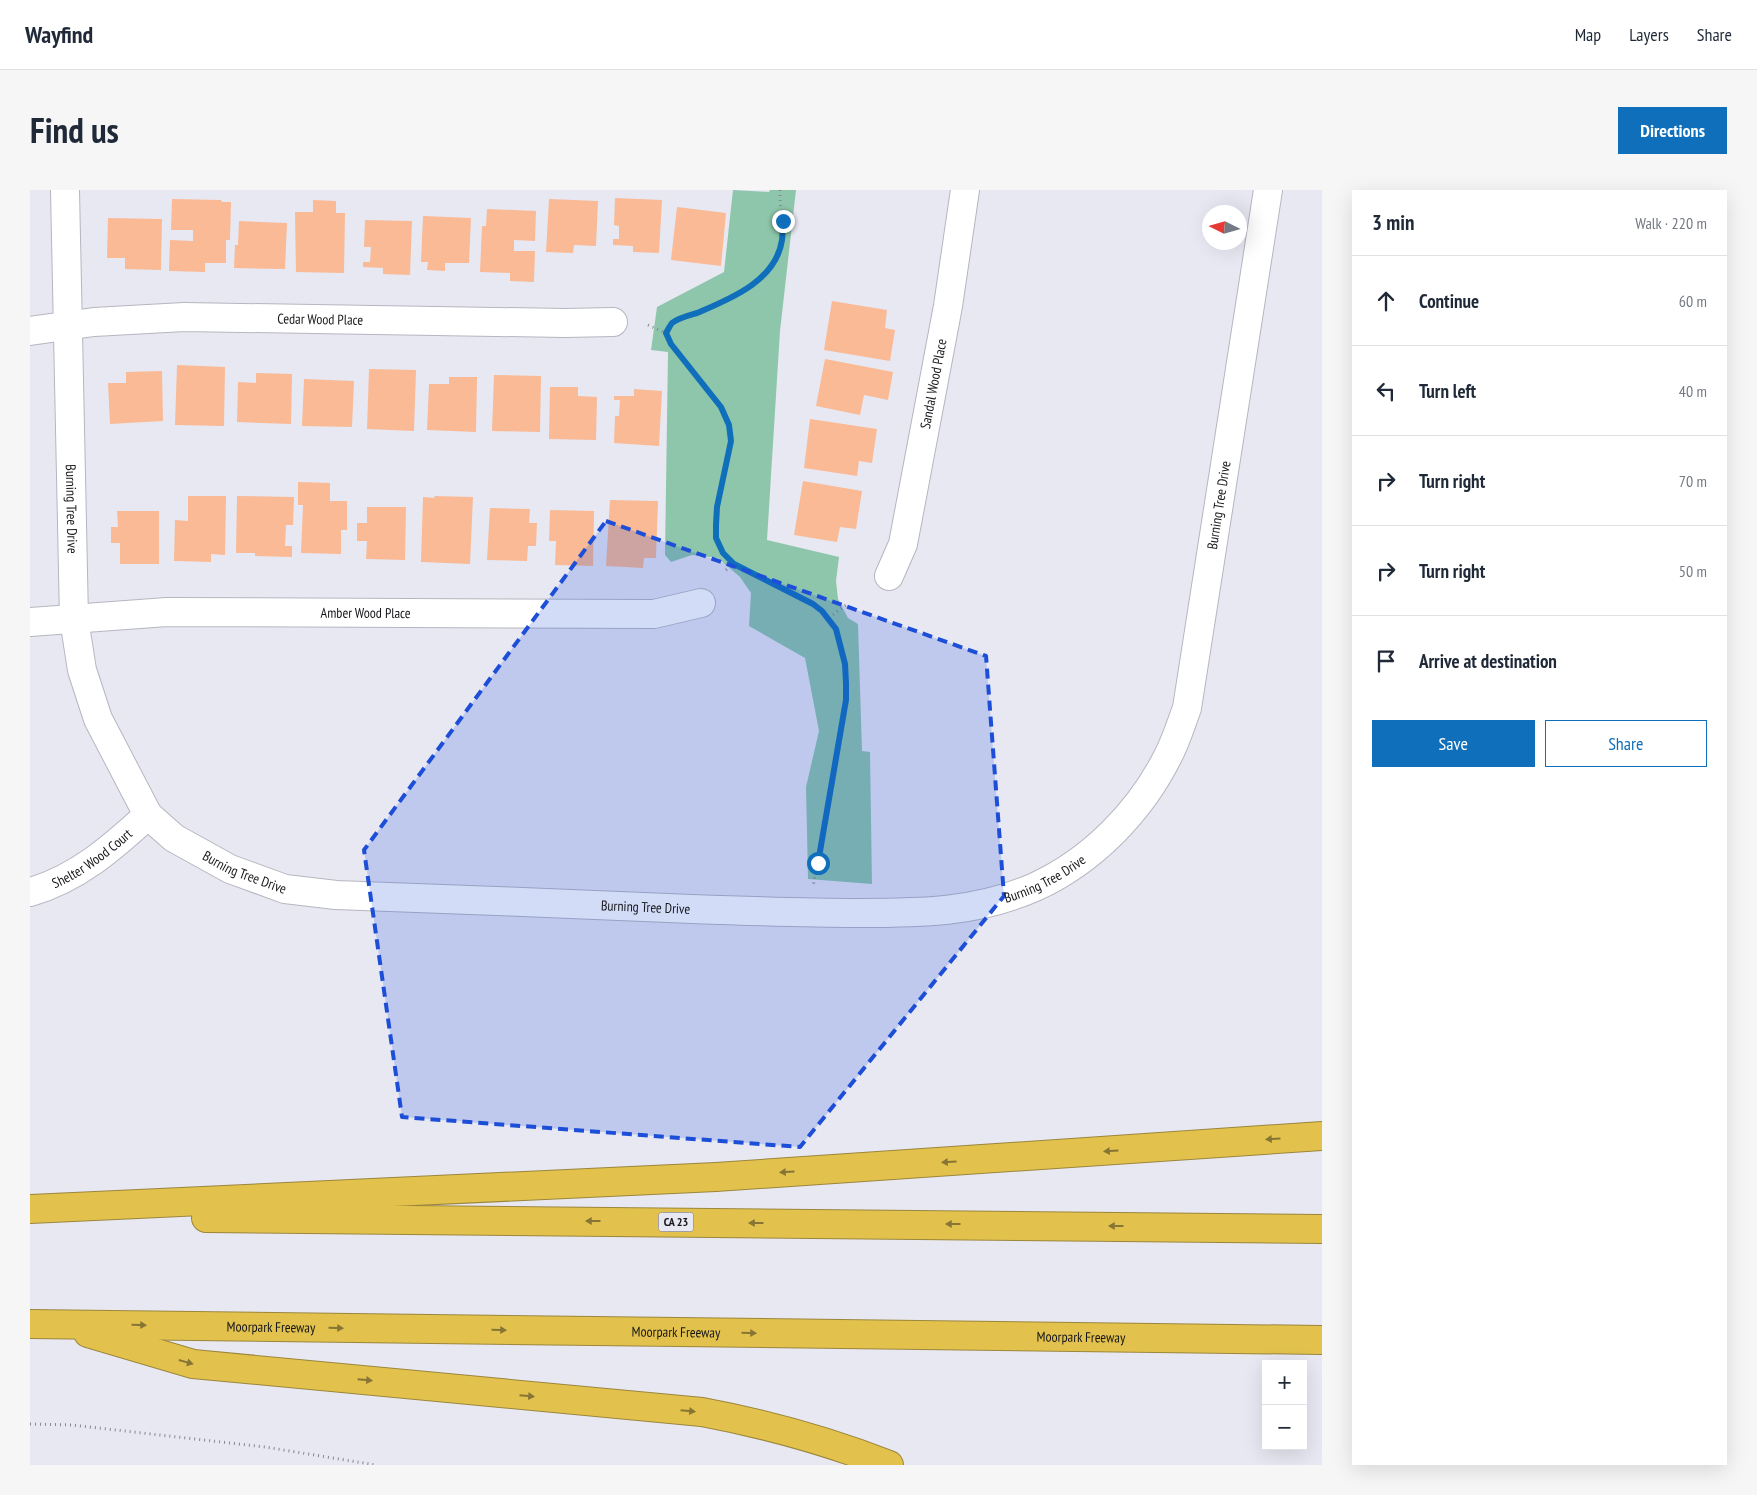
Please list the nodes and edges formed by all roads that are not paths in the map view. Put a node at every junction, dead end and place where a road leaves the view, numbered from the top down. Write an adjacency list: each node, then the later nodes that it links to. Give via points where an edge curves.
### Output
1 (65, 190): 5 (street, Burning Tree Drive)
2 (965, 190): 7 (street, Sandal Wood Place, via 948,306 903,544)
3 (1268, 190): 11 (street, Burning Tree Drive, via 1187,708 1168,756 1141,801 1107,838 1065,870 1035,887 965,909 926,913 808,913 336,895 285,889 230,869 174,838)
4 (612, 322): 5 (street, Cedar Wood Place, via 184,317 94,322)
5 (68, 327): 6 (street, Cedar Wood Place); 9 (street, Burning Tree Drive)
6 (30, 331)
7 (889, 576)
8 (701, 603): 9 (street, Amber Wood Place, via 654,614 167,612)
9 (74, 619): 10 (street, Amber Wood Place); 11 (street, Burning Tree Drive, via 82,670 98,719)
10 (30, 622)
11 (148, 814): 12 (street, Shelter Wood Court, via 80,871 46,888)
12 (30, 892)
13 (1322, 1136): 14 (highway, one-way to 14, via 716,1177)
14 (30, 1209)
15 (30, 1216): 17 (highway, CA 23, one-way to 15)
16 (1322, 1216): 17 (highway)
17 (1152, 1226): 18 (highway, CA 23)
18 (1322, 1229)
19 (42, 1324): 20 (highway, Moorpark Freeway, one-way to 20); 21 (highway, one-way to 21, via 193,1364 702,1412 756,1422 851,1450)
20 (1322, 1340)
21 (889, 1465)

